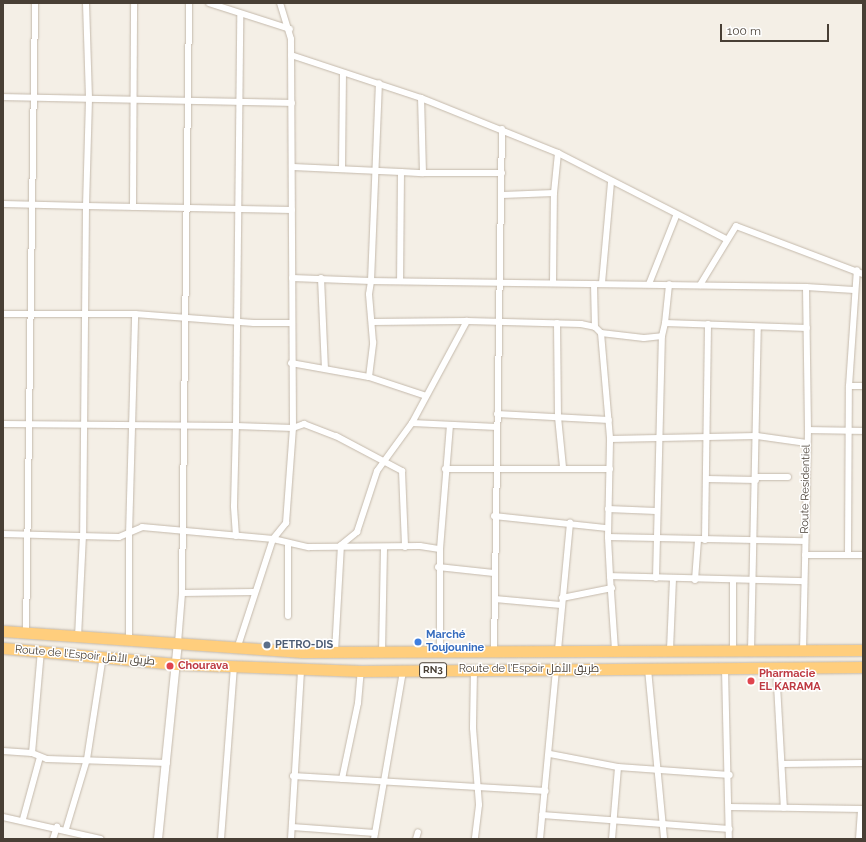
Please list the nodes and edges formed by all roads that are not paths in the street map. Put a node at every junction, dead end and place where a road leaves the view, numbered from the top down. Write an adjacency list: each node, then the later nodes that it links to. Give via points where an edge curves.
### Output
1 (34, 3): 13 (street)
2 (86, 3): 15 (street)
3 (134, 3): 16 (street)
4 (189, 3): 17 (street)
5 (209, 3): 7 (street)
6 (280, 3): 8 (street)
7 (240, 15): 8 (street); 18 (street)
8 (290, 29): 9 (street)
9 (291, 54): 10 (street); 19 (street)
10 (343, 73): 11 (street); 23 (street)
11 (379, 83): 14 (street); 24 (street)
12 (3, 97): 13 (street)
13 (35, 98): 15 (street); 32 (street)
14 (421, 98): 20 (street); 26 (street)
15 (89, 99): 16 (street); 33 (street)
16 (135, 100): 17 (street); 34 (street)
17 (188, 100): 18 (street); 35 (street)
18 (239, 101): 19 (street); 36 (street)
19 (292, 103): 22 (street)
20 (502, 129): 21 (street); 27 (street)
21 (558, 153): 28 (street); 29 (street)
22 (293, 167): 23 (street); 37 (street)
23 (342, 168): 24 (street)
24 (373, 170): 25 (street); 44 (street)
25 (401, 172): 26 (street); 45 (street)
26 (423, 172): 27 (street)
27 (502, 173): 30 (street)
28 (611, 182): 38 (street); 48 (street)
29 (554, 193): 30 (street); 47 (street)
30 (502, 195): 46 (street)
31 (3, 204): 32 (street)
32 (32, 205): 33 (street); 55 (street)
33 (86, 206): 34 (street); 57 (street)
34 (133, 207): 35 (street)
35 (186, 208): 36 (street); 59 (street)
36 (238, 209): 37 (street); 61 (street)
37 (292, 210): 42 (street)
38 (676, 216): 39 (street); 50 (street)
39 (726, 239): 40 (street, via 732,228 742,226); 52 (street)
40 (857, 270): 41 (street); 54 (street)
41 (863, 274)
42 (292, 278): 43 (street); 64 (street)
43 (321, 278): 44 (street); 74 (street)
44 (371, 281): 45 (street); 63 (street, via 369,294)
45 (400, 281): 46 (street)
46 (500, 281): 47 (street); 60 (street)
47 (553, 282): 49 (street)
48 (602, 283): 49 (street); 50 (street)
49 (594, 284): 68 (street)
50 (649, 284): 51 (street)
51 (669, 284): 52 (street); 66 (street)
52 (700, 285): 53 (street)
53 (806, 287): 54 (street); 70 (street)
54 (854, 290): 76 (street)
55 (29, 313): 56 (street); 57 (street); 84 (street)
56 (3, 314)
57 (84, 314): 58 (street); 86 (street)
58 (135, 314): 59 (street); 87 (street)
59 (186, 317): 61 (street); 85 (street)
60 (501, 320): 62 (street); 65 (street); 79 (street)
61 (236, 321): 64 (street); 88 (street)
62 (467, 321): 63 (street); 78 (street)
63 (372, 322): 75 (street)
64 (290, 323): 73 (street)
65 (557, 323): 68 (street); 80 (street)
66 (664, 323): 67 (street); 72 (street)
67 (708, 324): 69 (street); 97 (street)
68 (594, 327): 71 (street)
69 (758, 328): 70 (street); 95 (street)
70 (807, 328): 92 (street)
71 (601, 333): 72 (street, via 637,337); 81 (street)
72 (662, 336): 96 (street)
73 (291, 363): 74 (street); 90 (street)
74 (325, 368): 75 (street)
75 (370, 377): 78 (street)
76 (849, 386): 77 (street); 93 (street)
77 (863, 386)
78 (426, 396): 82 (street)
79 (497, 414): 80 (street); 91 (street)
80 (558, 417): 81 (street); 101 (street)
81 (609, 420): 98 (street)
82 (412, 423): 89 (street); 100 (street)
83 (3, 424): 84 (street)
84 (30, 424): 86 (street); 115 (street)
85 (182, 425): 87 (street); 88 (street); 113 (street)
86 (83, 426): 87 (street); 116 (street)
87 (133, 426): 117 (street)
88 (236, 426): 90 (street); 118 (street)
89 (450, 426): 91 (street); 102 (street)
90 (293, 428): 100 (street, via 302,424 312,426); 121 (street, via 286,523)
91 (497, 428): 103 (street)
92 (808, 430): 93 (street, Route Residentiel); 99 (street, Route Residentiel)
93 (849, 430): 94 (street, Route Residentiel); 132 (street)
94 (863, 431)
95 (757, 436): 97 (street); 99 (street); 106 (street)
96 (659, 438): 97 (street); 98 (street); 109 (street)
97 (708, 438): 107 (street)
98 (610, 439): 104 (street)
99 (807, 443): 125 (street, Route Residentiel)
100 (383, 460): 127 (street, via 357,532); 128 (street, via 402,471)
101 (563, 467): 103 (street); 104 (street)
102 (445, 469): 103 (street); 130 (street)
103 (496, 469): 110 (street)
104 (610, 469): 108 (street)
105 (788, 477): 106 (street)
106 (756, 478): 107 (street); 124 (street)
107 (707, 480): 123 (street)
108 (608, 509): 109 (street); 112 (street)
109 (656, 511): 120 (street)
110 (494, 516): 111 (street); 135 (street)
111 (570, 523): 112 (street); 146 (street)
112 (607, 528): 119 (street)
113 (183, 533): 117 (street, via 136,527); 118 (street); 145 (street)
114 (3, 534): 115 (street)
115 (28, 535): 116 (street); 151 (street)
116 (82, 535): 117 (street); 152 (street)
117 (129, 535): 153 (street)
118 (236, 536): 121 (street)
119 (608, 537): 120 (street); 136 (street)
120 (656, 538): 122 (street); 137 (street)
121 (274, 539): 126 (street); 144 (street)
122 (698, 540): 123 (street); 139 (street)
123 (705, 540): 124 (street)
124 (755, 541): 125 (street); 141 (street)
125 (805, 541): 131 (street, Route Residentiel)
126 (288, 543): 127 (street, via 321,547); 149 (street)
127 (341, 545): 129 (street); 165 (street)
128 (405, 547): 129 (street); 130 (street)
129 (384, 548): 166 (street)
130 (440, 549): 134 (street)
131 (805, 554): 132 (street); 142 (street, Route Residentiel)
132 (848, 555): 133 (street)
133 (863, 555)
134 (438, 567): 135 (street); 167 (street)
135 (494, 573): 147 (street)
136 (610, 576): 137 (street); 143 (street)
137 (656, 578): 138 (street)
138 (673, 579): 139 (street); 159 (street)
139 (695, 580): 140 (street)
140 (734, 580): 141 (street); 160 (street)
141 (754, 580): 142 (street); 161 (street)
142 (804, 580): 164 (street, Route Residentiel)
143 (612, 588): 146 (street); 158 (street)
144 (254, 592): 145 (street); 156 (street)
145 (182, 593): 154 (street)
146 (562, 598): 148 (street)
147 (495, 599): 148 (street); 168 (street)
148 (561, 605): 157 (street)
149 (288, 616)
150 (3, 631): 151 (highway, Route de l’Espoir طريق الأمل / RN3)
151 (26, 634): 152 (highway, Route de l’Espoir طريق الأمل / RN3)
152 (78, 637): 153 (highway, Route de l’Espoir طريق الأمل / RN3)
153 (129, 642): 154 (highway, Route de l’Espoir طريق الأمل / RN3)
154 (178, 643): 156 (highway, Route de l’Espoir طريق الأمل / RN3); 170 (street)
155 (3, 648): 163 (highway, Route de l’Espoir طريق الأمل / RN3)
156 (237, 650): 165 (highway, Route de l’Espoir طريق الأمل / RN3)
157 (558, 650): 158 (highway, Route de l’Espoir طريق الأمل / RN3); 168 (highway, Route de l’Espoir طريق الأمل / RN3)
158 (615, 650): 159 (highway, Route de l’Espoir طريق الأمل / RN3)
159 (670, 650): 160 (highway, Route de l’Espoir طريق الأمل / RN3)
160 (733, 650): 161 (highway, Route de l’Espoir طريق الأمل / RN3)
161 (751, 650): 164 (highway, Route de l’Espoir طريق الأمل / RN3)
162 (863, 650): 164 (highway, Route de l’Espoir طريق الأمل / RN3)
163 (41, 651): 169 (highway, Route de l’Espoir طريق الأمل / RN3); 182 (street)
164 (803, 651)
165 (335, 652): 166 (highway, Route de l’Espoir طريق الأمل / RN3)
166 (382, 652): 167 (highway, Route de l’Espoir طريق الأمل / RN3)
167 (440, 653): 168 (highway, Route de l’Espoir طريق الأمل / RN3)
168 (494, 653)
169 (102, 656): 170 (highway, Route de l’Espoir طريق الأمل / RN3); 185 (street)
170 (176, 664): 171 (highway, Route de l’Espoir طريق الأمل / RN3); 186 (street)
171 (234, 667): 175 (highway, Route de l’Espoir طريق الأمل / RN3); 214 (street)
172 (863, 667): 174 (highway, Route de l’Espoir طريق الأمل / RN3)
173 (648, 668): 177 (highway, Route de l’Espoir طريق الأمل / RN3); 178 (highway, Route de l’Espoir طريق الأمل / RN3); 190 (street)
174 (776, 668): 178 (highway, Route de l’Espoir طريق الأمل / RN3); 188 (street)
175 (301, 669): 179 (highway, Route de l’Espoir طريق الأمل / RN3); 192 (street)
176 (474, 669): 177 (highway, Route de l’Espoir طريق الأمل / RN3); 180 (highway, Route de l’Espoir طريق الأمل / RN3); 195 (street, via 473,728)
177 (556, 669): 183 (street)
178 (725, 669): 191 (street)
179 (360, 671): 180 (highway, Route de l’Espoir طريق الأمل / RN3); 193 (street, via 358,703)
180 (403, 672): 194 (street)
181 (3, 751): 182 (street)
182 (32, 752): 184 (street)
183 (550, 754): 189 (street); 196 (street)
184 (40, 757): 185 (street); 202 (street)
185 (87, 760): 186 (street); 207 (street)
186 (167, 763): 213 (street)
187 (863, 763): 188 (street)
188 (782, 764): 198 (street)
189 (618, 767): 190 (street); 203 (street)
190 (657, 770): 191 (street); 204 (street)
191 (730, 775): 197 (street)
192 (293, 776): 193 (street); 206 (street)
193 (342, 778): 194 (street)
194 (383, 781): 195 (street); 210 (street)
195 (477, 785): 196 (street); 217 (street)
196 (546, 791): 200 (street)
197 (729, 807): 198 (street); 208 (street)
198 (784, 808): 199 (street)
199 (862, 809): 222 (street)
200 (542, 815): 203 (street); 218 (street)
201 (3, 817): 202 (street)
202 (22, 819): 205 (street)
203 (614, 822): 204 (street); 219 (street)
204 (663, 825): 208 (street); 220 (street)
205 (57, 827): 207 (street); 211 (street)
206 (292, 827): 210 (street); 215 (street)
207 (66, 829): 212 (street)
208 (729, 829): 221 (street)
209 (418, 832): 216 (street)
210 (374, 836)
211 (52, 839)
212 (101, 839)
213 (158, 839)
214 (220, 839)
215 (291, 839)
216 (416, 839)
217 (475, 839)
218 (540, 839)
219 (612, 839)
220 (664, 839)
221 (729, 839)
222 (859, 839)

